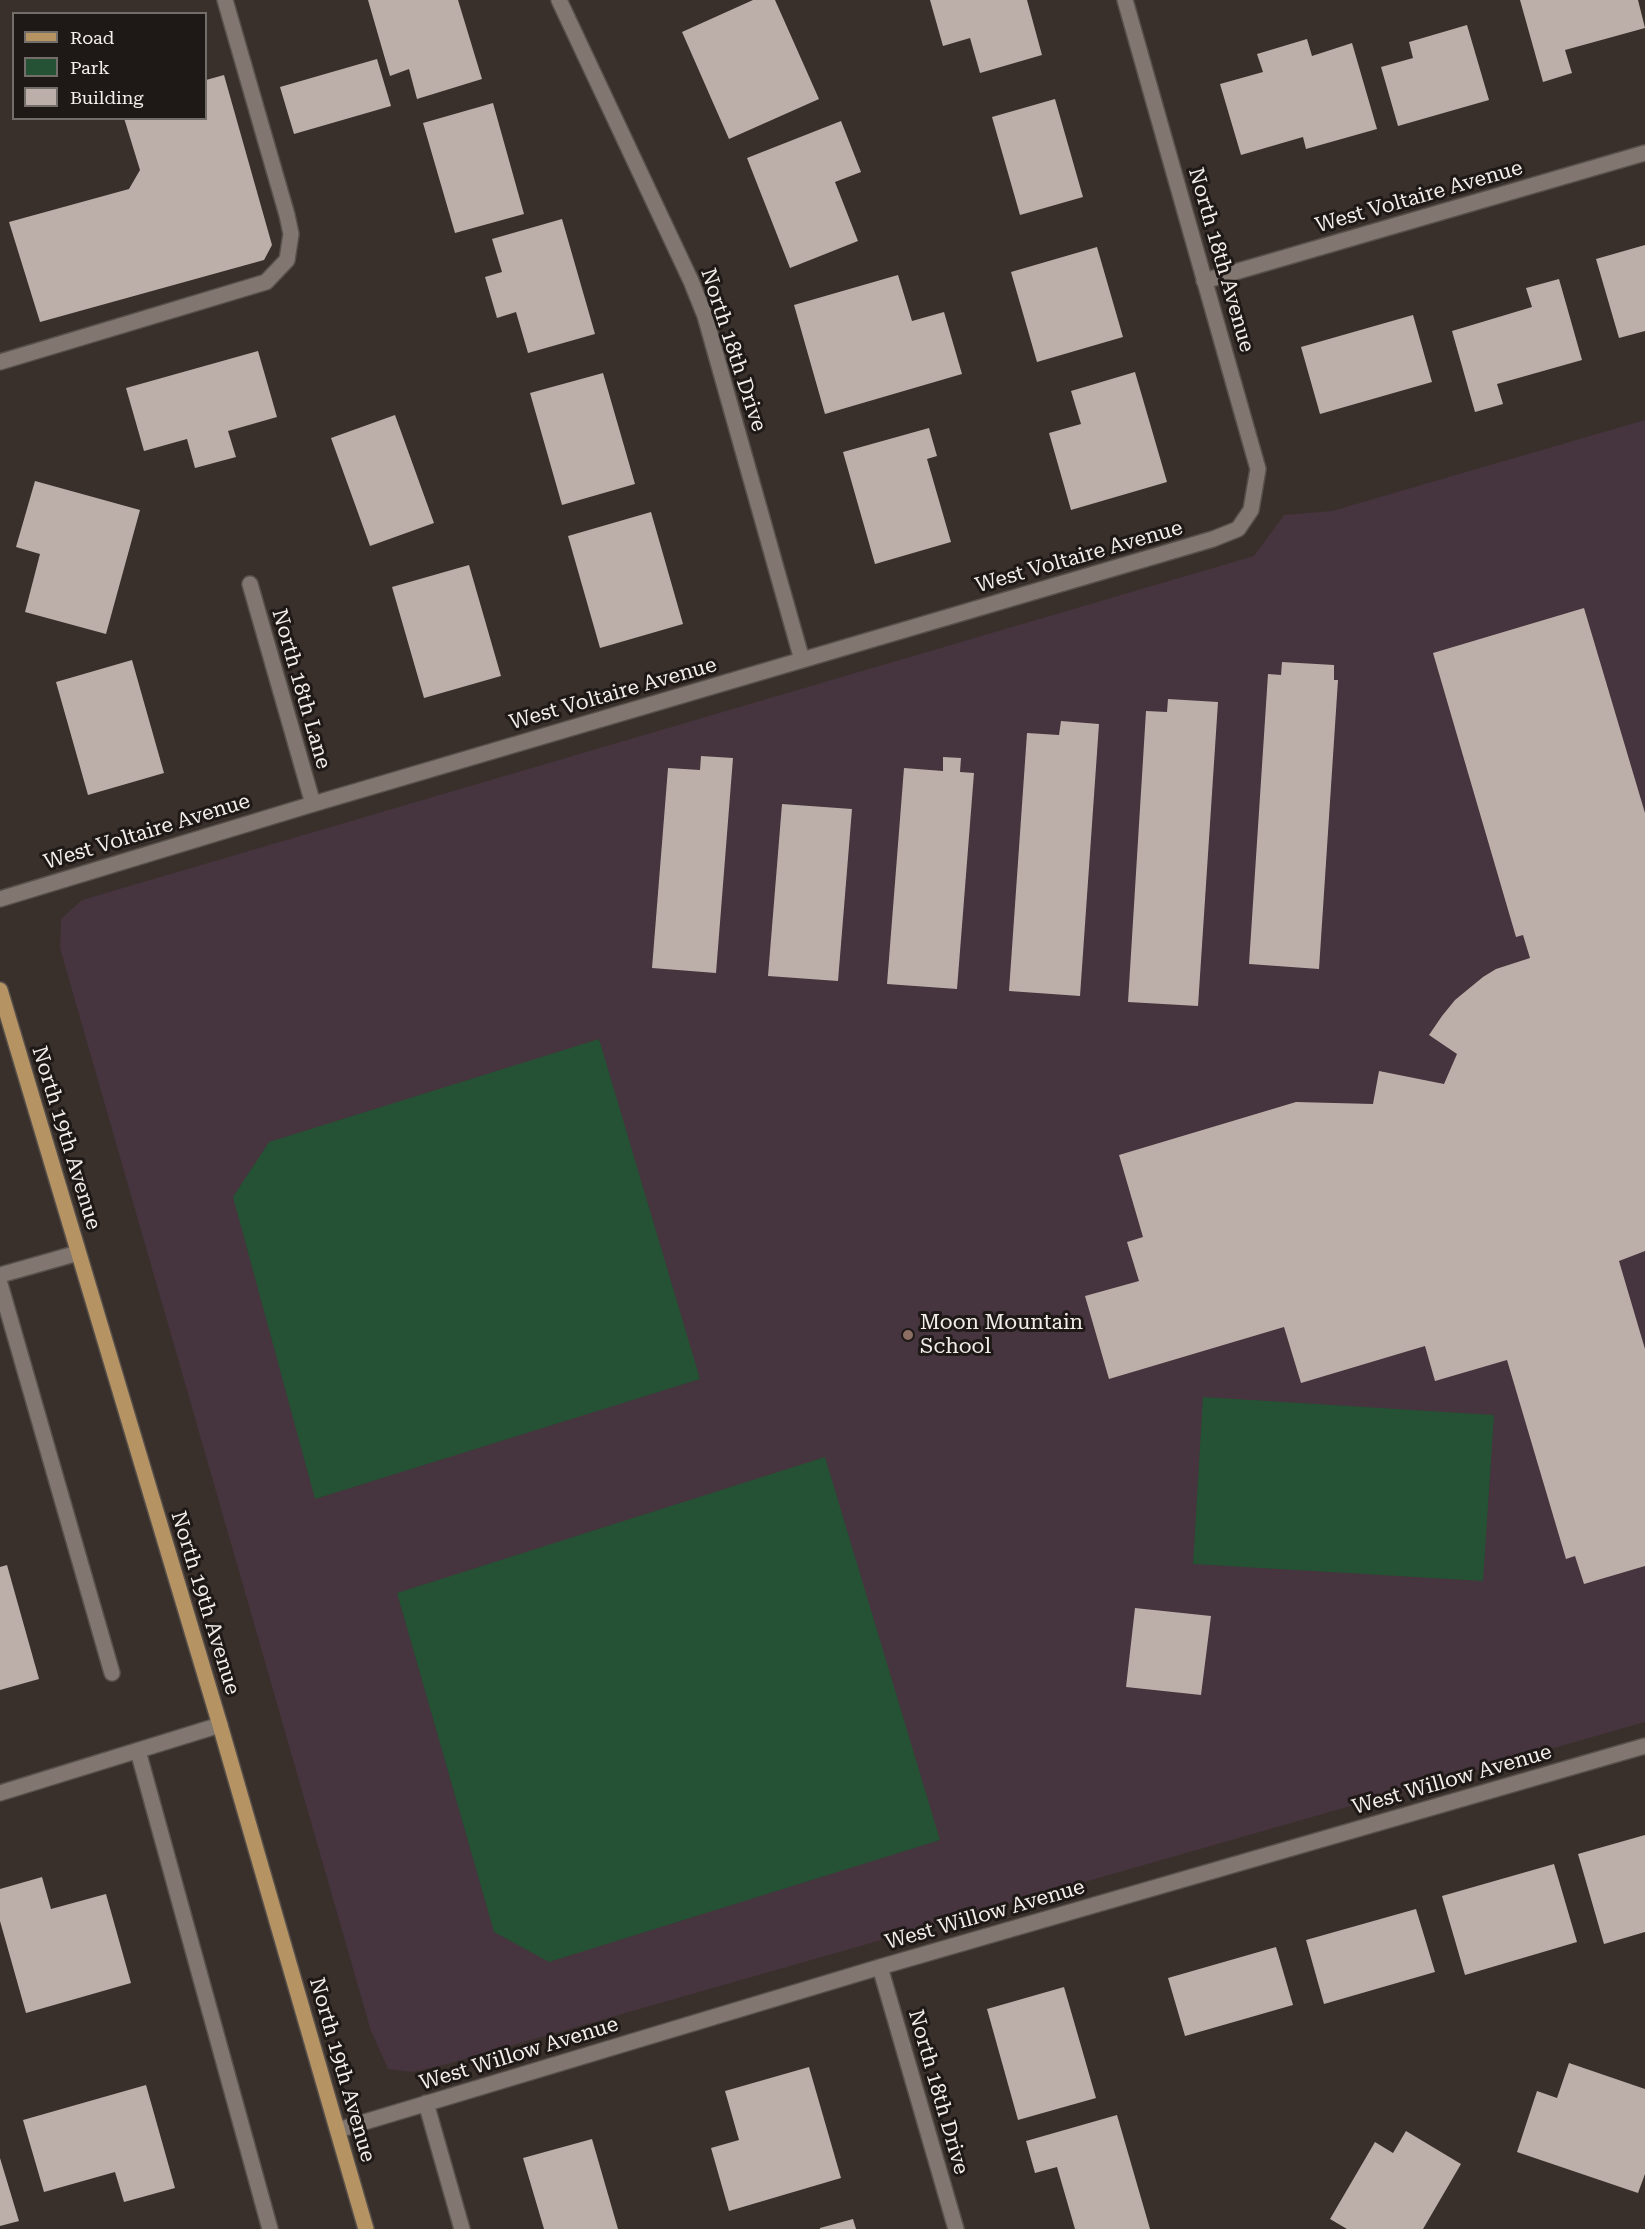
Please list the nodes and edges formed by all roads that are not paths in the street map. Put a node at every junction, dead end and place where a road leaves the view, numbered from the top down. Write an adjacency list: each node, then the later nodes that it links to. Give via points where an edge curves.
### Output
1 (225, 0): 6 (street, via 287,215 291,234 287,260 266,282)
2 (559, 0): 9 (street, North 18th Drive, via 705,316)
3 (1125, 0): 5 (street, North 18th Avenue)
4 (1645, 153): 5 (street, West Voltaire Avenue)
5 (1204, 281): 7 (street, North 18th Avenue, via 1258,470 1251,510)
6 (0, 362)
7 (1238, 529): 9 (street, West Voltaire Avenue)
8 (250, 584): 10 (street, North 18th Lane)
9 (802, 660): 10 (street, West Voltaire Avenue)
10 (313, 804): 11 (street, West Voltaire Avenue)
11 (0, 898)
12 (0, 990): 13 (main road, North 19th Avenue)
13 (78, 1253): 14 (street); 17 (main road, North 19th Avenue)
14 (0, 1275)
15 (0, 1284): 16 (street)
16 (112, 1673)
17 (220, 1725): 19 (street); 23 (main road, North 19th Avenue)
18 (1645, 1746): 21 (street, West Willow Avenue)
19 (138, 1751): 20 (street); 24 (street)
20 (0, 1793)
21 (880, 1967): 22 (street, West Willow Avenue); 27 (street, North 18th Drive)
22 (426, 2103): 23 (street, West Willow Avenue); 26 (street)
23 (338, 2130): 25 (main road, North 19th Avenue)
24 (270, 2229)
25 (366, 2229)
26 (462, 2229)
27 (956, 2229)

